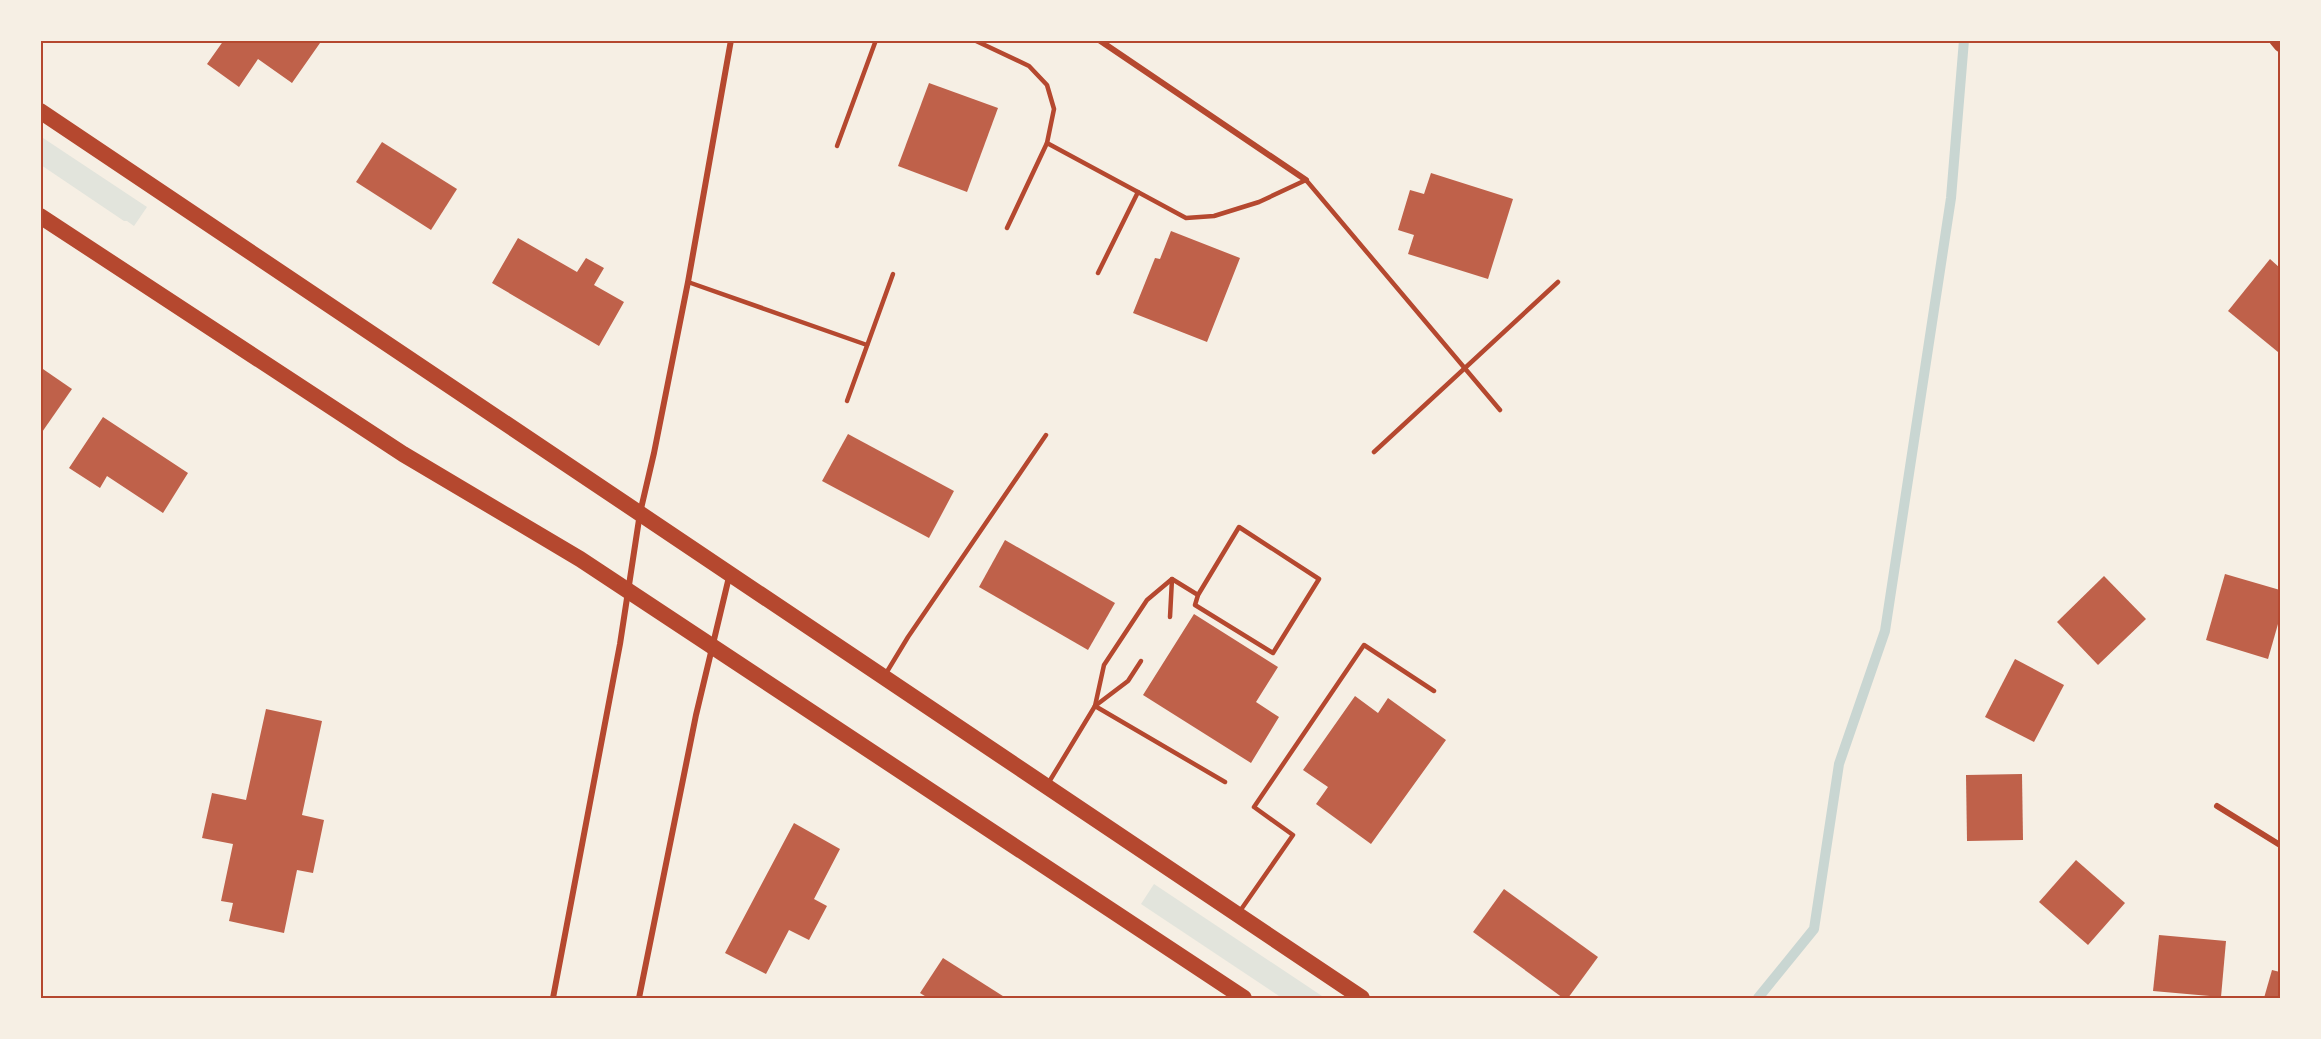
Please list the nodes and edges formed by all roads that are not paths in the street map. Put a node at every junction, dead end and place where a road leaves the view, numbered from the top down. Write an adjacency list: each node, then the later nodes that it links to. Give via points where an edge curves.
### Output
1 (731, 40): 16 (street)
2 (876, 40): 9 (lane)
3 (974, 40): 8 (lane, via 1029,66 1047,85 1053,109)
4 (1099, 40): 10 (street)
5 (2275, 40): 6 (main road)
6 (2280, 46)
7 (40, 111): 24 (highway)
8 (1047, 143): 11 (lane); 13 (lane)
9 (837, 146)
10 (1306, 180): 11 (lane, via 1259,202 1214,216 1186,218); 19 (lane)
11 (1138, 192): 15 (lane)
12 (40, 216): 27 (highway, via 403,453)
13 (1007, 228)
14 (893, 273): 18 (lane)
15 (1098, 273)
16 (688, 282): 18 (lane); 24 (street)
17 (1558, 282): 19 (lane)
18 (867, 345): 20 (lane)
19 (1465, 368): 21 (lane); 23 (lane)
20 (847, 401)
21 (1500, 410)
22 (1046, 435): 32 (lane)
23 (1374, 452)
24 (640, 513): 25 (highway); 27 (street)
25 (730, 573): 30 (street); 32 (highway)
26 (1172, 579): 28 (lane); 29 (lane); 34 (lane, via 1147,600 1104,665)
27 (628, 591): 30 (highway); 40 (street)
28 (1198, 595): 28 (lane, via 1195,605 1273,653 1319,579 1239,527)
29 (1170, 617)
30 (711, 647): 41 (street); 42 (highway)
31 (1141, 661): 34 (lane, via 1128,681)
32 (883, 677): 36 (highway)
33 (1434, 691): 39 (lane, via 1364,645 1254,807 1293,835)
34 (1095, 706): 35 (lane); 36 (lane)
35 (1225, 782)
36 (1047, 786): 39 (highway)
37 (2217, 806): 38 (street)
38 (2280, 845)
39 (1238, 914): 43 (highway)
40 (553, 999)
41 (639, 999)
42 (1244, 999)
43 (1362, 999)

